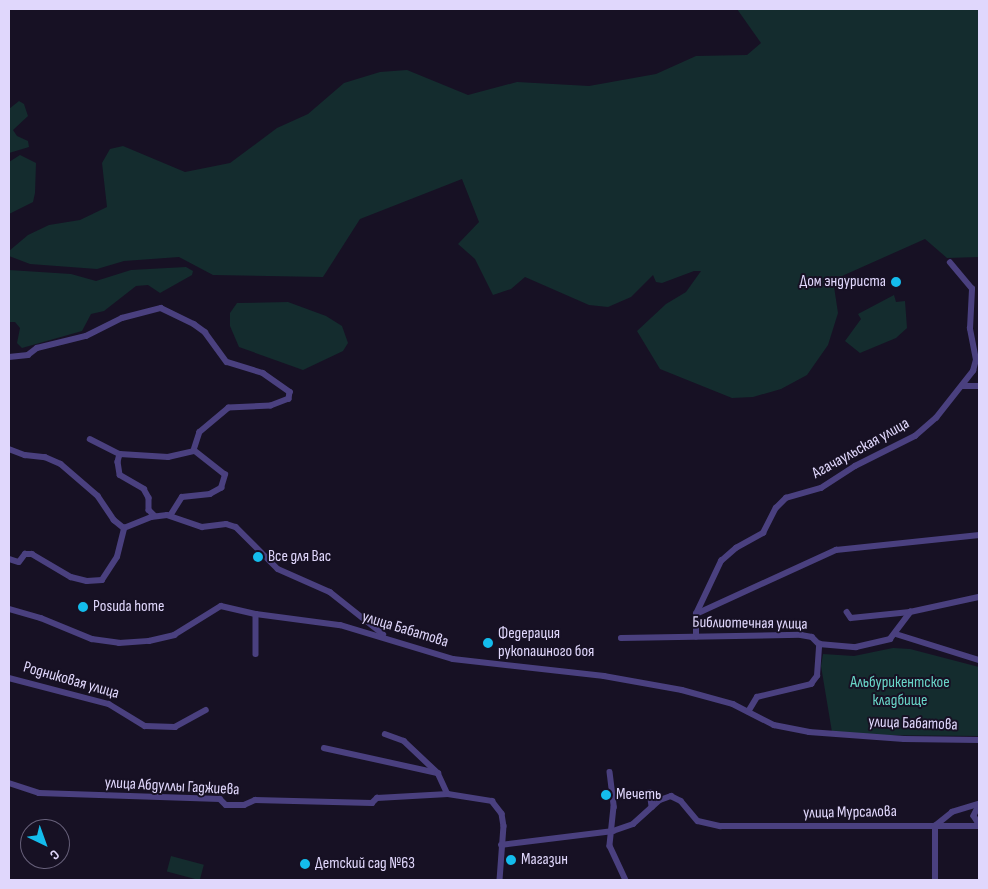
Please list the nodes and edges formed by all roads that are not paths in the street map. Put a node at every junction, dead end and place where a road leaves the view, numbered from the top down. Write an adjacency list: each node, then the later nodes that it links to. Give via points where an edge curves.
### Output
1 (950, 263): 3 (street, Агачаульская улица, via 967,279 972,289 970,329 976,360 973,371)
2 (9, 357): 7 (street, via 28,355 36,348 86,336 122,318 161,308 194,324 205,332 227,362 263,373 290,392 289,399 271,406 229,408 200,432)
3 (962, 386): 4 (street); 19 (street, Агачаульская улица, via 936,418 915,436 862,462 821,488 786,498 776,508 763,533 721,560)
4 (979, 386)
5 (90, 439): 8 (street)
6 (9, 449): 11 (street, via 46,457 61,464 98,496 114,520)
7 (194, 451): 8 (street, via 168,457); 10 (street, via 225,475 221,488 210,494 182,497)
8 (120, 454): 9 (street, via 120,475 144,489 149,498 149,510)
9 (155, 516): 10 (street); 11 (street)
10 (170, 516): 21 (street, via 202,527 226,524 236,527 278,569 330,592)
11 (124, 528): 13 (street, via 117,557 102,580 71,577 32,554 25,554 19,562)
12 (979, 535): 19 (street, via 836,550)
13 (9, 559)
14 (979, 597): 17 (street)
15 (9, 609): 18 (street, улица Бабатова, via 92,639 119,643 149,642 174,634 215,607)
16 (848, 612): 17 (street, via 851,618)
17 (910, 612): 20 (street)
18 (256, 614): 21 (street, улица Бабатова, via 340,624); 25 (street)
19 (696, 614): 23 (street, Агачаульская улица)
20 (896, 634): 24 (street, Библиотечная улица, via 882,642 856,647); 26 (street)
21 (385, 636): 29 (street, улица Бабатова, via 416,650 453,659 604,676 682,690 733,704)
22 (621, 638): 23 (street, Библиотечная улица)
23 (696, 638): 24 (street, Библиотечная улица, via 800,636 812,637)
24 (819, 644): 29 (street, via 817,676 811,684 757,697)
25 (256, 654)
26 (979, 660)
27 (9, 678): 28 (street, Родниковая улица, via 109,704 145,726 175,727)
28 (206, 710)
29 (748, 712): 31 (street, улица Бабатова, via 774,725 809,732 904,739)
30 (385, 734): 34 (street, via 404,741)
31 (979, 740)
32 (324, 748): 34 (street)
33 (610, 772): 42 (street)
34 (438, 773): 37 (street)
35 (9, 783): 37 (street, улица Абдуллы Гаджиева, via 39,793 220,800 226,805 244,805 255,800 372,803 377,798)
36 (650, 792): 39 (street)
37 (448, 794): 43 (street, улица Абдуллы Гаджиева, via 492,801 502,814)
38 (979, 805): 40 (street, via 974,816); 41 (street, via 952,812)
39 (652, 807): 41 (street, улица Мурсалова, via 671,796 681,801 698,821 720,826); 42 (street, via 633,824)
40 (979, 825): 41 (street, улица Мурсалова)
41 (935, 826): 46 (street)
42 (613, 831): 43 (street); 45 (street, via 611,851)
43 (501, 845): 44 (street, улица Абдуллы Гаджиева)
44 (500, 880)
45 (626, 880)
46 (936, 880)

